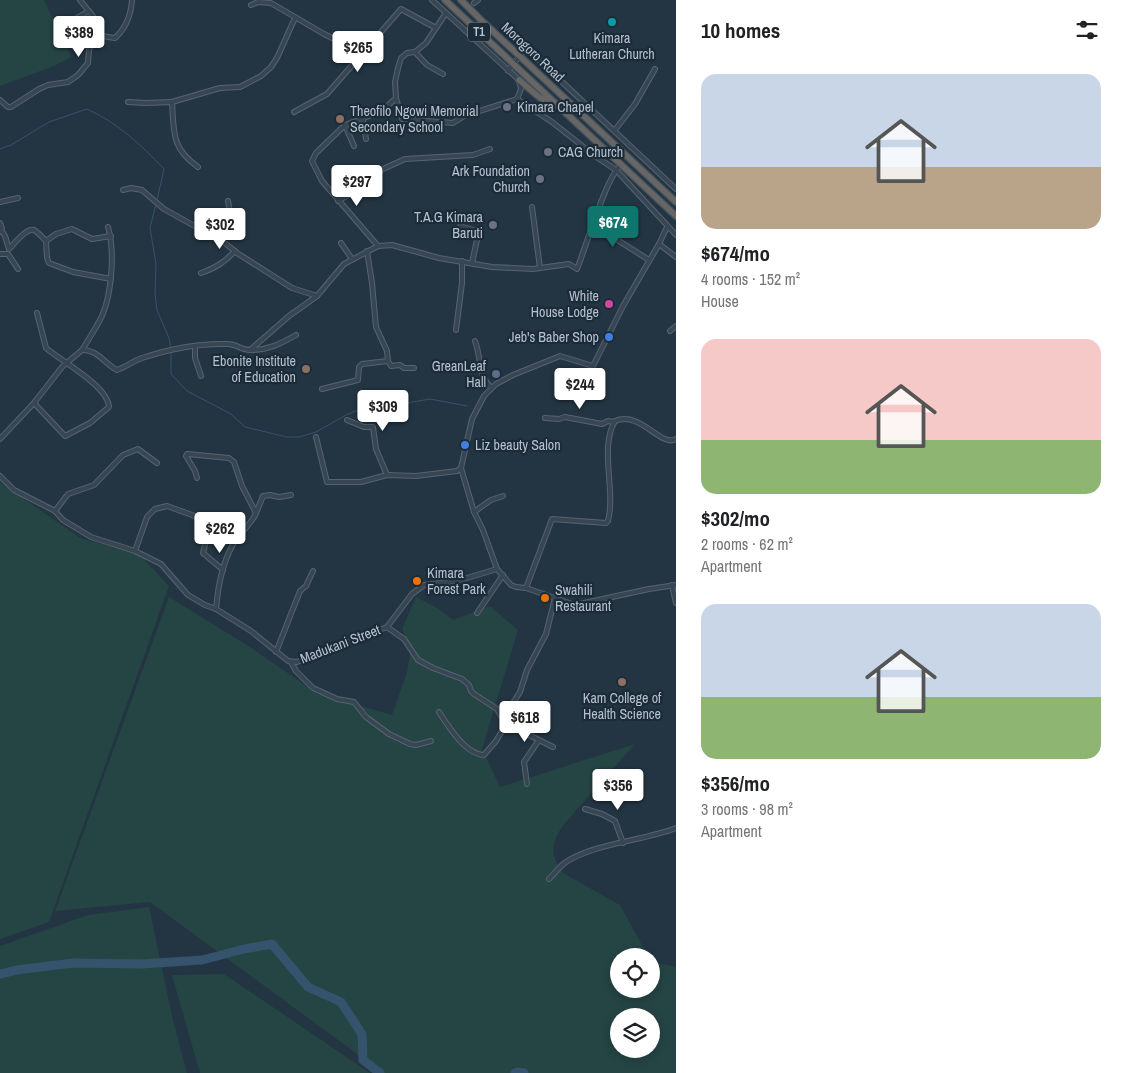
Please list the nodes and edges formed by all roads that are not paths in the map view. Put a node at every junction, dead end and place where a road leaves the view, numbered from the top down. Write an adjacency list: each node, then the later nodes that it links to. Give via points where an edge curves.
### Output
1 (80, 0): 7 (street)
2 (132, 0): 12 (street, via 129,20 115,38)
3 (432, 0): 8 (street)
4 (444, 0): 16 (highway, Morogoro Road / T1)
5 (461, 0): 15 (highway, Morogoro Road / T1)
6 (251, 5): 9 (street, via 271,3)
7 (90, 11): 10 (street); 12 (street, via 100,28)
8 (446, 13): 11 (street); 18 (street)
9 (295, 18): 14 (street); 25 (street, via 278,58 261,76 240,86 220,88)
10 (68, 23)
11 (436, 28): 13 (street); 14 (street, via 401,9)
12 (95, 35): 23 (street, via 88,63 73,79 39,89 11,107)
13 (415, 52): 19 (street, via 427,65); 21 (street, via 402,58 395,82)
14 (363, 53): 27 (street, via 327,94)
15 (520, 57): 16 (street); 30 (street, via 526,48); 43 (highway, Morogoro Road / T1)
16 (514, 65): 18 (street); 26 (highway, Morogoro Road / T1)
17 (655, 69): 30 (street)
18 (508, 71): 20 (street)
19 (443, 74)
20 (519, 80): 22 (street, via 521,89); 26 (highway, via 539,98)
21 (396, 98): 22 (street, via 402,119 453,123 464,116); 28 (street, via 382,111)
22 (517, 99): 36 (street)
23 (0, 100)
24 (128, 102): 25 (street)
25 (172, 102): 35 (street, via 178,148)
26 (564, 111): 34 (highway, Morogoro Road / T1)
27 (294, 112)
28 (363, 118): 29 (street); 31 (street)
29 (344, 125): 32 (street); 41 (street, via 312,161 322,181)
30 (615, 130): 37 (street)
31 (366, 139)
32 (354, 146)
33 (490, 149): 41 (street, via 468,155 405,159 383,169)
34 (621, 165): 36 (street); 46 (highway, Morogoro Road / T1)
35 (198, 167)
36 (616, 170): 45 (street); 50 (street)
37 (676, 189)
38 (122, 190): 54 (street, via 142,190 164,209)
39 (18, 198): 42 (street)
40 (228, 201): 54 (street, via 230,212)
41 (338, 201): 58 (street)
42 (0, 202)
43 (676, 202)
44 (532, 207): 69 (street)
45 (597, 212): 66 (street, via 619,241); 69 (street, via 577,269 569,264)
46 (676, 216)
47 (0, 223): 51 (street)
48 (460, 226): 68 (street, via 476,230 478,235)
49 (108, 227): 53 (street)
50 (667, 227): 52 (street); 57 (street)
51 (1, 230): 59 (street)
52 (676, 235)
53 (111, 236): 55 (street, via 92,239 72,230 56,234); 72 (street)
54 (214, 236): 60 (street)
55 (46, 241): 59 (street, via 32,230); 72 (street, via 50,263 73,272)
56 (341, 243): 65 (street)
57 (659, 244): 64 (street); 66 (street)
58 (378, 246): 61 (street); 67 (street, via 392,244 439,258)
59 (9, 249): 63 (street)
60 (235, 251): 71 (street, via 216,268); 73 (street, via 292,288)
61 (367, 251): 65 (street); 83 (street, via 376,327)
62 (0, 254): 63 (street)
63 (8, 254): 70 (street)
64 (676, 258)
65 (352, 259): 73 (street, via 344,264)
66 (649, 260): 87 (street, via 593,366 560,356 507,378)
67 (462, 261): 68 (street); 76 (street)
68 (472, 263): 69 (street, via 502,268)
69 (540, 268)
70 (18, 269)
71 (201, 273)
72 (111, 279): 81 (street, via 103,314)
73 (318, 296): 82 (street)
74 (37, 313): 84 (street, via 46,348)
75 (676, 326): 77 (street)
76 (456, 330)
77 (670, 331)
78 (296, 335): 82 (street, via 274,347)
79 (475, 341): 87 (street, via 482,378)
80 (195, 346): 81 (street, via 142,358 118,370 97,355); 82 (street, via 231,344); 86 (street)
81 (82, 350): 84 (street)
82 (250, 350)
83 (388, 361): 85 (street, via 391,366); 88 (street, via 362,364 358,380)
84 (68, 363): 89 (street); 89 (street, via 103,392 107,409 64,436)
85 (414, 368)
86 (201, 376)
87 (492, 388): 97 (street, via 472,419)
88 (322, 389)
89 (34, 403): 94 (street)
90 (544, 418): 92 (street, via 565,417 602,424)
91 (347, 420): 99 (street, via 373,427 376,449)
92 (614, 422): 95 (street, via 622,419 637,422 666,440); 112 (street, via 608,458 611,500 608,521 552,519)
93 (316, 437): 99 (street, via 327,482 361,482)
94 (0, 439)
95 (676, 439)
96 (157, 463): 103 (street, via 138,449 129,451 94,485 68,494)
97 (461, 468): 99 (street, via 436,474); 104 (street)
98 (0, 476): 103 (street, Madukani Street, via 14,490)
99 (387, 476)
100 (197, 478): 105 (street, via 187,454 229,458 234,462)
101 (291, 495): 105 (street, via 263,496)
102 (503, 496): 104 (street)
103 (55, 511): 106 (street, Madukani Street, via 91,537)
104 (474, 512): 107 (street)
105 (256, 513): 108 (street, via 233,545)
106 (134, 551): 108 (street, via 147,517 155,509 166,506 204,521 208,531 203,552); 115 (street, Madukani Street, via 161,564 188,595)
107 (497, 569): 110 (street); 117 (street, Madukani Street, via 457,581 424,585 412,594)
108 (223, 570): 115 (street)
109 (313, 571): 118 (street, via 300,591)
110 (503, 575): 112 (street, via 511,585); 116 (street)
111 (674, 585): 113 (street, via 579,605); 114 (street)
112 (526, 588): 113 (street)
113 (555, 598): 121 (street, via 546,634)
114 (676, 603)
115 (216, 609): 118 (street, Madukani Street, via 251,630)
116 (477, 613)
117 (387, 627): 119 (street, Madukani Street); 121 (street, via 404,639 422,664 467,682 474,694 497,709)
118 (276, 652): 119 (street, Madukani Street)
119 (291, 662): 123 (street, via 313,688 354,702 366,717 390,734 410,744)
120 (439, 712): 121 (street, via 463,743 480,755 484,755 496,741)
121 (505, 723): 122 (street)
122 (539, 740): 124 (street); 125 (street, via 524,762)
123 (430, 741)
124 (553, 747)
125 (527, 784)
126 (585, 809): 128 (street, via 615,821)
127 (676, 828): 128 (street)
128 (623, 843): 129 (street, via 576,857 561,866)
129 (550, 879)

